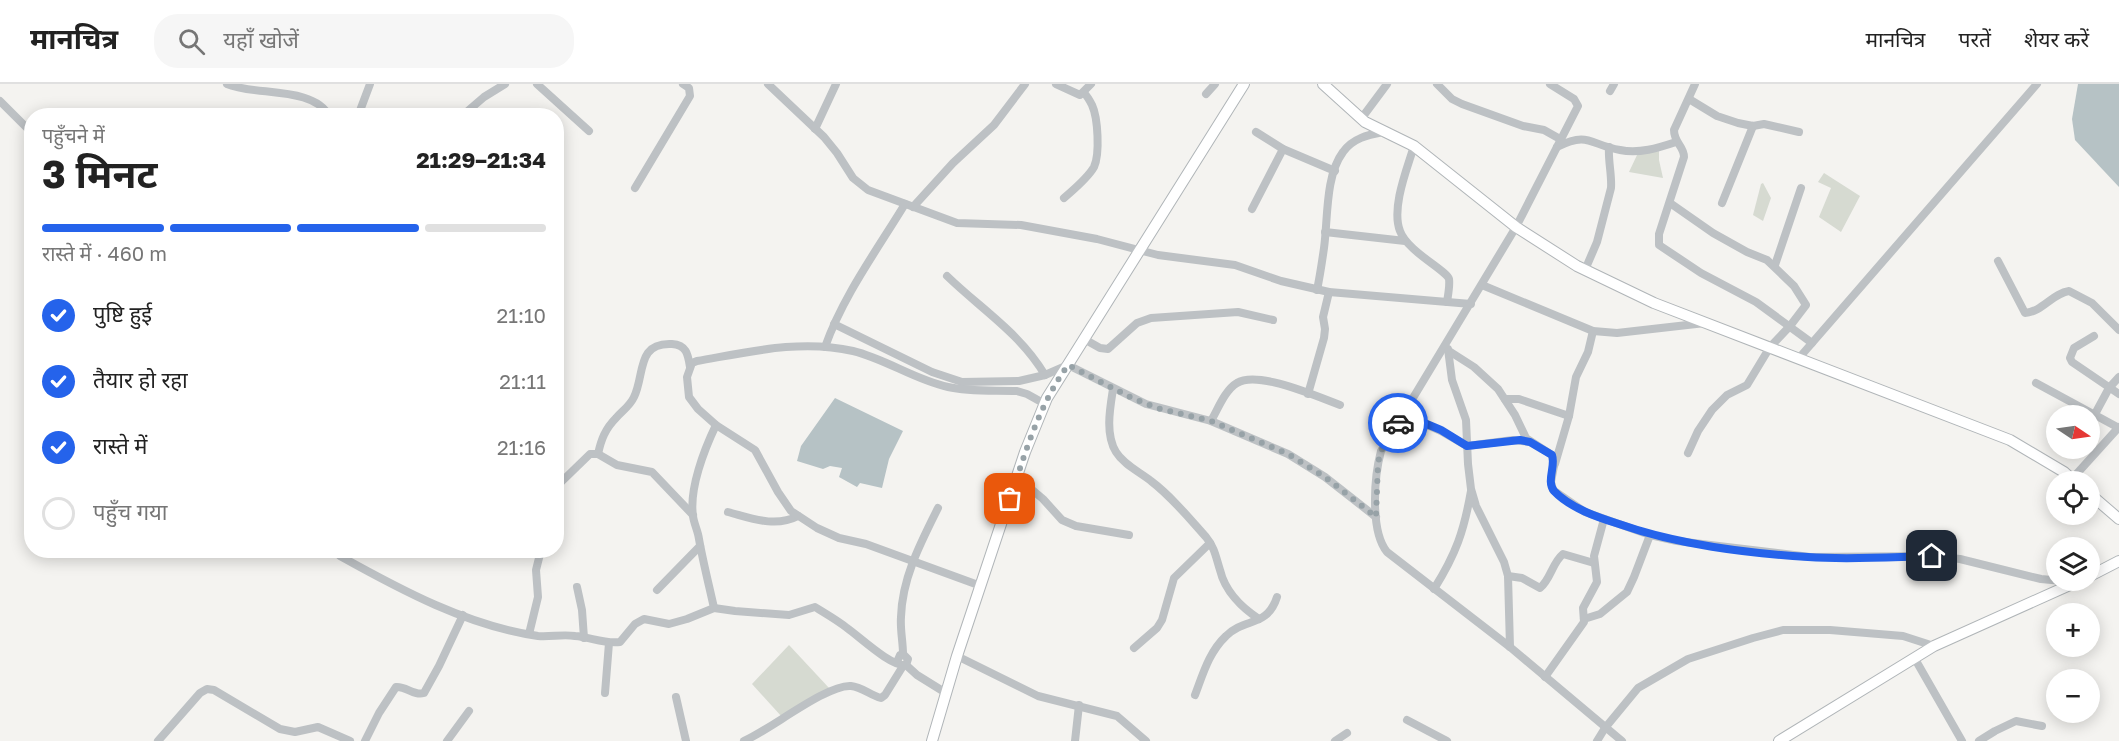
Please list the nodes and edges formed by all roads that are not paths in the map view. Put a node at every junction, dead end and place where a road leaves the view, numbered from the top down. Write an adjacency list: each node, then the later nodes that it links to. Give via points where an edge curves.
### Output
1 (227, 84): 22 (street)
2 (286, 84): 22 (street)
3 (370, 84): 28 (street)
4 (487, 84): 21 (street)
5 (505, 84): 21 (street)
6 (537, 84): 30 (street)
7 (683, 84): 46 (street, via 691,92 687,103)
8 (768, 84): 35 (street)
9 (836, 84): 35 (street)
10 (1025, 84): 52 (street, via 994,125)
11 (1056, 84): 23 (street, via 1080,96)
12 (1091, 84): 23 (street)
13 (1215, 84): 24 (street)
14 (1244, 84): 57 (street)
15 (1323, 84): 32 (street)
16 (1387, 84): 32 (street)
17 (1437, 84): 41 (street, via 1462,104 1544,130)
18 (1550, 84): 41 (street, via 1574,99 1578,106)
19 (1695, 84): 25 (street)
20 (2037, 84): 75 (street)
21 (494, 92): 29 (street)
22 (281, 93): 27 (street, via 310,100)
23 (1084, 93): 48 (street, via 1095,117 1096,160 1084,179)
24 (1206, 94)
25 (1689, 99): 34 (street, via 1717,116); 40 (street, via 1674,130)
26 (0, 101): 33 (street)
27 (323, 108)
28 (361, 108)
29 (473, 108)
30 (564, 108)
31 (564, 108): 36 (street)
32 (1361, 119): 38 (street)
33 (24, 125)
34 (1753, 126): 39 (street, via 1764,124); 50 (street)
35 (813, 127): 51 (street, via 859,184)
36 (589, 131)
37 (1256, 132): 44 (street)
38 (1383, 132): 42 (street); 45 (street, via 1353,141 1342,153)
39 (1798, 132)
40 (1676, 142): 43 (street, via 1635,152); 49 (street, via 1684,157)
41 (1559, 143): 43 (street, via 1580,138); 54 (street)
42 (1414, 146): 54 (street); 56 (street, via 1397,214)
43 (1609, 147): 60 (street, via 1611,188)
44 (1283, 149): 45 (street); 53 (street)
45 (1335, 171): 55 (street)
46 (635, 188)
47 (1801, 188): 59 (street)
48 (1064, 198)
49 (1670, 202): 59 (street, via 1713,234); 70 (street, via 1659,234 1660,248 1756,302)
50 (1722, 203)
51 (905, 204): 52 (street); 69 (street)
52 (913, 207): 57 (street, via 957,223 1022,225)
53 (1252, 208)
54 (1516, 227): 60 (street); 62 (street)
55 (1325, 232): 56 (street); 63 (street)
56 (1405, 241): 65 (street, via 1448,276)
57 (1139, 249): 63 (street, via 1235,265); 74 (street)
58 (1998, 261): 71 (street, via 2025,313 2069,291 2092,303)
59 (1775, 265): 70 (street, via 1806,305)
60 (1585, 270): 68 (street, via 1637,296)
61 (947, 276): 82 (street, via 1012,332)
62 (1482, 285): 66 (street); 72 (street)
63 (1317, 290): 64 (street)
64 (1329, 292): 65 (street); 87 (street, via 1323,317 1324,338)
65 (1447, 302): 66 (street)
66 (1471, 304): 78 (street)
67 (1273, 320): 74 (street, via 1238,312 1151,318 1137,323 1108,349)
68 (1707, 323): 72 (street, via 1617,333); 77 (street)
69 (832, 327): 76 (street); 82 (street, via 948,378 1019,381)
70 (1790, 327): 75 (street); 77 (street)
71 (2119, 330)
72 (1593, 331): 95 (street, via 1576,377)
73 (2094, 336): 85 (street, via 2074,348 2070,358 2075,366)
74 (1084, 339): 80 (street)
75 (1812, 343): 79 (street)
76 (825, 345): 81 (street, via 697,361); 90 (street, via 854,351 947,387 1017,391)
77 (1770, 347): 79 (street); 102 (street, via 1748,384 1727,395 1712,410)
78 (1448, 348): 89 (street, via 1485,376); 94 (street); 101 (street, via 1452,380 1466,420)
79 (1799, 358): 105 (street, via 2010,440)
80 (1068, 365): 82 (street); 86 (street); 90 (street)
81 (690, 367): 98 (street, via 689,397); 103 (street, via 685,349 680,346 664,345 650,351 635,396 607,428)
82 (1045, 375)
83 (2119, 377): 85 (street)
84 (2036, 383): 92 (street)
85 (2109, 388): 88 (street); 93 (street)
86 (1113, 389): 97 (street, via 1157,408); 120 (street, via 1110,433 1117,453 1174,502)
87 (1308, 394): 91 (street); 97 (street, via 1261,380 1244,380 1229,391)
88 (2119, 394)
89 (1505, 399): 95 (street, via 1519,399); 100 (street)
90 (1045, 404): 107 (street)
91 (1340, 405)
92 (2078, 405)
93 (2100, 405)
94 (1403, 414): 101 (street); 115 (street, via 1381,451)
95 (1569, 416): 104 (street)
96 (2100, 417): 99 (street)
97 (1211, 421): 115 (street, via 1288,454)
98 (716, 425): 113 (street, via 699,468); 114 (street, via 755,450 784,502)
99 (2119, 427): 106 (street)
100 (1530, 442): 101 (street, via 1513,440); 104 (street, via 1552,455)
101 (1467, 446): 109 (street)
102 (1688, 453)
103 (598, 454): 108 (street, via 590,454); 113 (street, via 616,465 653,473)
104 (1554, 466): 116 (street, via 1553,490 1585,512)
105 (2062, 471)
106 (2082, 471)
107 (1017, 477): 119 (street, via 1062,520); 130 (street)
108 (564, 479)
109 (1471, 489): 128 (street); 132 (street, via 1457,548)
110 (2100, 503): 117 (street)
111 (938, 508): 124 (street)
112 (728, 512): 114 (street, via 773,522)
113 (693, 516): 121 (street)
114 (798, 516): 124 (street, via 839,538)
115 (1376, 517): 132 (street, via 1379,538 1387,552)
116 (1604, 519): 118 (street); 126 (street)
117 (2119, 519)
118 (1650, 535): 129 (street, via 1810,557 1960,559); 139 (street, via 1627,592 1600,614)
119 (1129, 536)
120 (1210, 543): 138 (street, via 1228,590); 145 (street, via 1174,578 1162,620)
121 (700, 546): 133 (street); 136 (street)
122 (343, 558): 137 (street)
123 (539, 558): 140 (street, via 538,597)
124 (913, 561): 130 (street); 148 (street, via 900,617)
125 (2119, 561): 127 (street)
126 (1594, 563): 128 (street, via 1560,555 1540,588 1522,578); 139 (street, via 1598,582 1583,608)
127 (2100, 571)
128 (1508, 576): 144 (street)
129 (2046, 579)
130 (981, 586): 146 (street)
131 (578, 587): 141 (street)
132 (1434, 589): 144 (street)
133 (657, 590)
134 (2057, 591): 143 (street)
135 (1277, 597): 138 (street, via 1273,608)
136 (714, 608): 142 (street, via 669,624 639,621 620,642); 148 (street, via 789,615 815,607 866,645)
137 (463, 615): 140 (street); 162 (street, via 424,693 396,687)
138 (1260, 619): 152 (street, via 1232,630 1224,638 1211,654)
139 (1584, 619): 149 (street)
140 (529, 634): 141 (street)
141 (584, 638): 142 (street)
142 (609, 643): 150 (street)
143 (1934, 646): 147 (street); 158 (street, via 1874,632 1783,630 1688,659 1666,670 1638,688)
144 (1510, 647): 149 (street)
145 (1134, 648)
146 (957, 656): 151 (street); 154 (street, via 1038,696)
147 (1916, 659): 173 (street); 174 (street)
148 (902, 664): 151 (street); 165 (street, via 881,698 846,686)
149 (1545, 677): 158 (street)
150 (605, 693)
151 (946, 693): 166 (street)
152 (1195, 695)
153 (676, 697): 164 (street)
154 (1079, 705): 167 (street); 168 (street, via 1117,716)
155 (469, 711): 163 (street)
156 (1407, 720): 170 (street)
157 (2042, 726): 175 (street, via 2016,721)
158 (1605, 728): 171 (street); 172 (street)
159 (1347, 733): 169 (street)
160 (158, 741): 161 (street, via 207,689 280,729 295,732 318,728)
161 (350, 741)
162 (365, 741)
163 (447, 741)
164 (686, 741)
165 (744, 741)
166 (932, 741)
167 (1075, 741)
168 (1146, 741)
169 (1335, 741)
170 (1447, 741)
171 (1597, 741)
172 (1622, 741)
173 (1779, 741)
174 (1962, 741)
175 (1979, 741)

